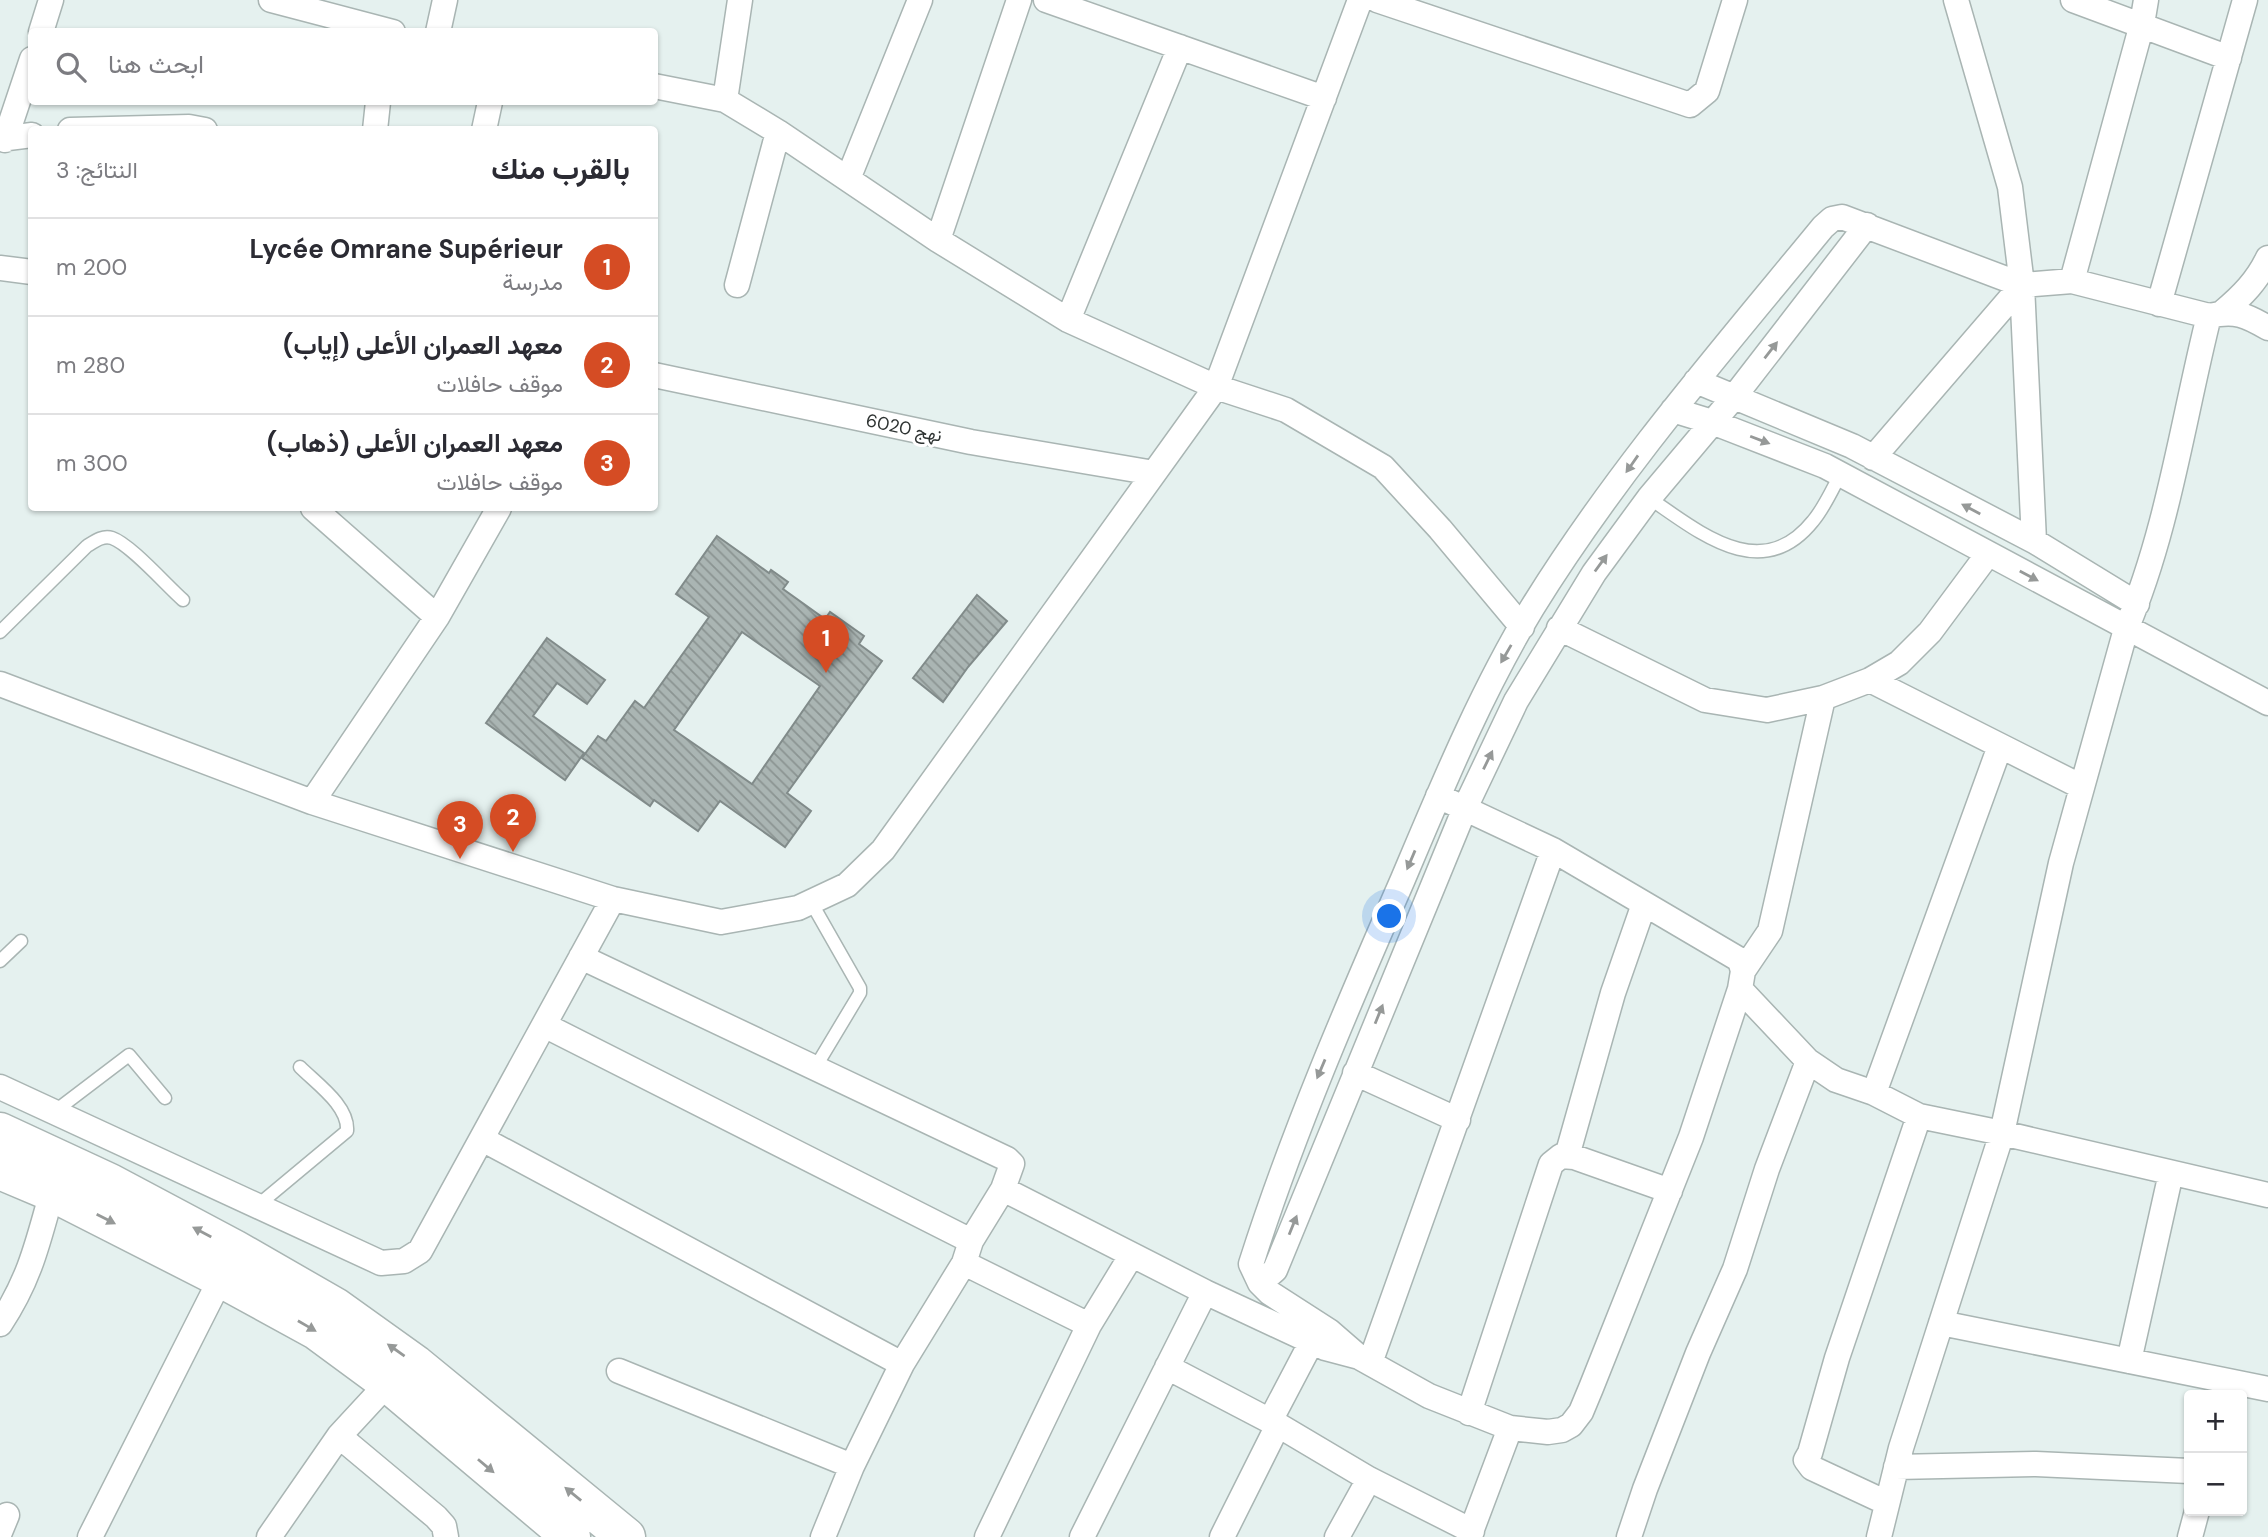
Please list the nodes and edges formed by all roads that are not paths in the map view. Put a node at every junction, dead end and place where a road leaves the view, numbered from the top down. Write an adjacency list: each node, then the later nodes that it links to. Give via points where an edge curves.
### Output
1 (51, 0): 16 (street)
2 (271, 0): 17 (street)
3 (445, 0): 18 (street)
4 (740, 0): 24 (street)
5 (920, 0): 32 (street)
6 (1020, 0): 34 (street)
7 (1046, 0): 19 (street)
8 (1360, 0): 23 (street)
9 (1377, 0): 10 (street, via 1690,105 1707,91)
10 (1735, 0)
11 (1956, 0): 40 (street, via 2011,187)
12 (2073, 0): 15 (street)
13 (2146, 0): 15 (street)
14 (2245, 0): 20 (street)
15 (2142, 24): 20 (street); 38 (street)
16 (41, 28)
17 (378, 28)
18 (439, 28)
19 (1180, 47): 23 (street); 43 (street)
20 (2229, 58): 41 (street)
21 (28, 70): 31 (street)
22 (658, 87): 24 (street)
23 (1324, 98): 47 (street)
24 (724, 100): 29 (street)
25 (378, 105): 27 (street)
26 (489, 105): 28 (street)
27 (375, 126)
28 (485, 126)
29 (778, 132): 32 (street); 39 (street)
30 (28, 136): 31 (street)
31 (3, 140)
32 (848, 179): 34 (street)
33 (1867, 225): 40 (street); 46 (street, via 1842,217 1823,227); 48 (street, one-way to 33)
34 (938, 240): 43 (street)
35 (2268, 258): 42 (street, via 2245,293)
36 (0, 268): 37 (street)
37 (28, 272)
38 (2071, 281): 40 (street); 41 (street)
39 (737, 285)
40 (2022, 285): 51 (street); 57 (street)
41 (2159, 304): 42 (street)
42 (2216, 314): 44 (street, via 2245,314); 60 (street, via 2188,401 2175,470)
43 (1068, 320): 47 (street)
44 (2268, 328)
45 (658, 376): 52 (street, نهج 6020, via 971,442)
46 (1696, 381): 48 (street); 49 (street)
47 (1216, 387): 52 (street); 62 (street, via 1286,410 1383,467)
48 (1734, 397): 50 (street); 51 (street)
49 (1673, 410): 50 (street); 62 (street, one-way to 62)
50 (1712, 422): 53 (street, one-way to 53); 54 (street)
51 (1873, 458): 57 (street, one-way to 51)
52 (1154, 473): 77 (street, via 883,850 847,885)
53 (1840, 475): 54 (lane, via 1805,530 1783,544 1757,551 1718,544); 58 (street)
54 (1649, 498): 63 (street, one-way to 54)
55 (316, 511): 61 (street)
56 (497, 511): 61 (street)
57 (2034, 541): 60 (street)
58 (1989, 554): 64 (street, one-way to 64); 66 (street, via 1930,632 1899,663)
59 (183, 600): 65 (lane, via 123,544 110,537 98,538)
60 (2137, 604): 64 (street)
61 (437, 617): 73 (street)
62 (1522, 626): 72 (street, one-way to 72, via 1490,681)
63 (1559, 628): 68 (street, via 1704,700 1767,710); 74 (street, one-way to 63, via 1516,701)
64 (2126, 629): 69 (street); 71 (street)
65 (0, 632)
66 (1870, 680): 68 (street); 70 (street)
67 (0, 684): 73 (street)
68 (1823, 698): 82 (street, via 1770,931)
69 (2268, 703)
70 (2000, 746): 71 (street); 89 (street)
71 (2082, 787): 95 (street)
72 (1438, 796): 74 (street); 108 (street, one-way to 108, via 1315,1084 1267,1213 1251,1264)
73 (312, 802): 76 (street)
74 (1465, 808): 75 (street); 87 (street, one-way to 74)
75 (1553, 850): 78 (street); 93 (street)
76 (613, 899): 77 (street, via 721,922); 80 (street)
77 (811, 902): 86 (lane, via 860,988)
78 (1644, 904): 82 (street, via 1741,960); 97 (street, via 1613,993)
79 (21, 940): 81 (lane)
80 (581, 957): 83 (street); 86 (street)
81 (0, 961)
82 (1742, 980): 84 (street); 101 (street)
83 (544, 1026): 96 (street); 105 (street)
84 (1808, 1061): 89 (street, via 1836,1080); 132 (street, via 1735,1269 1645,1489)
85 (300, 1067): 104 (lane, via 342,1110 347,1131)
86 (815, 1068): 100 (street, via 1010,1161)
87 (1355, 1073): 93 (street); 108 (street, one-way to 87, via 1275,1270)
88 (0, 1087): 91 (street)
89 (1874, 1093): 92 (street)
90 (166, 1098): 91 (lane, via 129,1055)
91 (54, 1112): 104 (street)
92 (1919, 1115): 95 (street); 129 (street, via 1806,1460 1812,1468)
93 (1458, 1120): 114 (street)
94 (0, 1132): 137 (highway, one-way to 94, via 416,1365 335,1307 110,1183)
95 (2002, 1133): 99 (street); 110 (street)
96 (482, 1139): 104 (street, via 421,1251 404,1261 381,1264); 116 (street)
97 (1567, 1156): 101 (street); 121 (street, via 1550,1164)
98 (0, 1170): 102 (highway)
99 (2171, 1173): 103 (street); 115 (street)
100 (1003, 1189): 105 (street); 106 (street)
101 (1670, 1191): 123 (street, via 1581,1412 1562,1430)
102 (52, 1192): 107 (highway, one-way to 107); 111 (street, via 35,1258)
103 (2268, 1195)
104 (256, 1206)
105 (968, 1252): 112 (street); 116 (street)
106 (1131, 1256): 109 (street); 112 (street)
107 (221, 1278): 119 (highway, one-way to 119, via 316,1330); 133 (street)
108 (1260, 1283): 114 (street)
109 (1205, 1292): 113 (street); 117 (street)
110 (1941, 1323): 115 (street); 126 (street)
111 (0, 1324)
112 (1089, 1325): 139 (street)
113 (1312, 1342): 114 (street); 122 (street)
114 (1364, 1360): 121 (street)
115 (2129, 1361): 120 (street)
116 (902, 1364): 125 (street)
117 (1167, 1367): 122 (street); 140 (street)
118 (619, 1371): 125 (street)
119 (388, 1382): 124 (street); 136 (highway, one-way to 136)
120 (2268, 1389)
121 (1469, 1413): 123 (street)
122 (1274, 1423): 128 (street); 141 (street)
123 (1510, 1428): 131 (street)
124 (339, 1436): 134 (street); 135 (street, via 436,1517)
125 (852, 1466): 138 (street)
126 (1896, 1467): 127 (street, via 2036,1464); 129 (street)
127 (2184, 1471)
128 (1369, 1479): 131 (street); 142 (street)
129 (1887, 1503): 143 (street)
130 (2196, 1516): 144 (street)
131 (1471, 1534)
132 (1633, 1536)
133 (90, 1537)
134 (269, 1537)
135 (446, 1537)
136 (571, 1537)
137 (626, 1537)
138 (823, 1537)
139 (987, 1537)
140 (1082, 1537)
141 (1222, 1537)
142 (1337, 1537)
143 (1879, 1537)
144 (2190, 1537)

